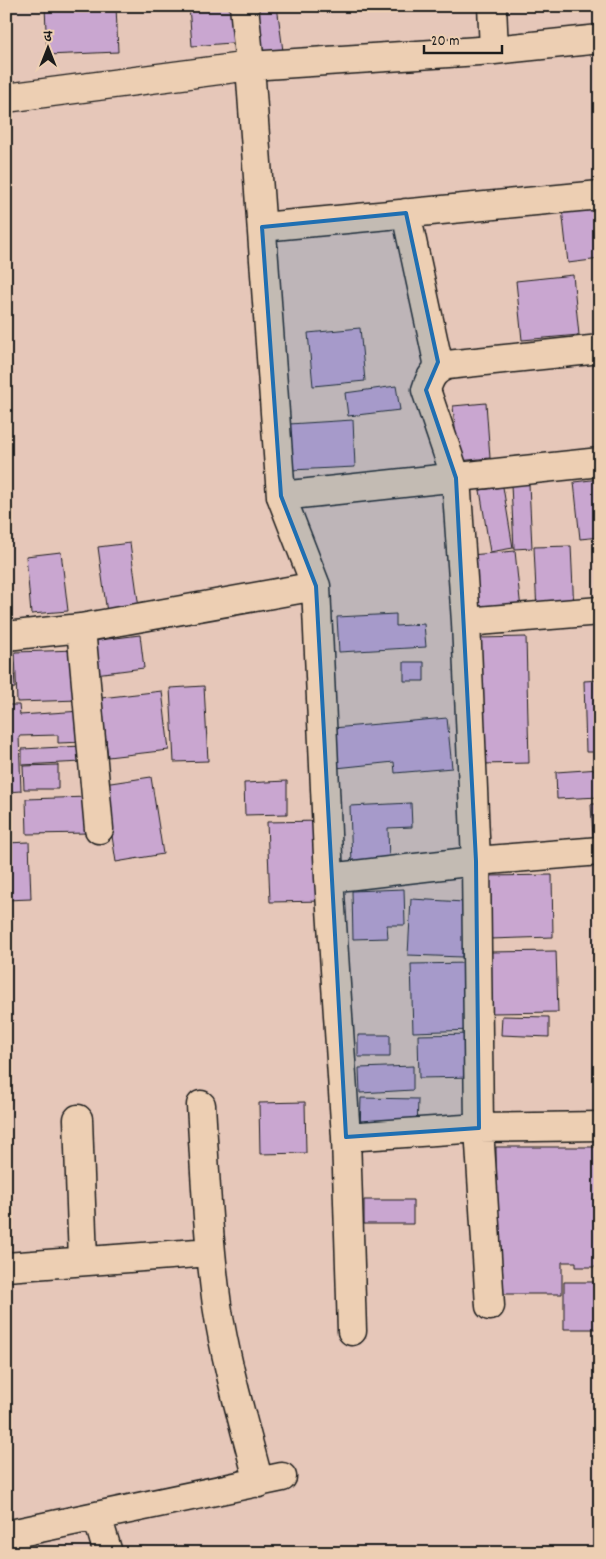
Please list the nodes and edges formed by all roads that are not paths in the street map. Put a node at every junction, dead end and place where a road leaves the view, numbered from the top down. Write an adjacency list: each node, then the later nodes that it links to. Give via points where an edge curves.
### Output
1 (244, 6): 5 (street)
2 (492, 6): 4 (street)
3 (600, 39): 4 (street)
4 (494, 50): 5 (street)
5 (250, 66): 6 (street); 9 (street)
6 (6, 98)
7 (600, 195): 8 (street)
8 (406, 213): 9 (street); 11 (street)
9 (262, 227): 14 (street)
10 (600, 349): 11 (street, via 447,365)
11 (437, 369): 13 (street, via 426,390)
12 (600, 462): 13 (street)
13 (456, 478): 14 (street); 17 (street)
14 (282, 496): 15 (street)
15 (316, 586): 18 (street); 23 (street)
16 (600, 611): 17 (street)
17 (466, 622): 22 (street)
18 (81, 628): 19 (street); 20 (street)
19 (6, 636)
20 (99, 829)
21 (600, 852): 22 (street)
22 (476, 861): 23 (street); 27 (street)
23 (329, 878): 28 (street)
24 (201, 1104): 29 (street)
25 (78, 1119): 30 (street)
26 (600, 1126): 27 (street)
27 (479, 1128): 28 (street); 32 (street)
28 (346, 1137): 33 (street)
29 (211, 1252): 30 (street); 34 (street, via 225,1349 270,1480)
30 (83, 1261): 31 (street)
31 (6, 1266)
32 (490, 1306)
33 (352, 1331)
34 (97, 1516): 35 (street); 36 (street)
35 (6, 1535)
36 (108, 1553)

